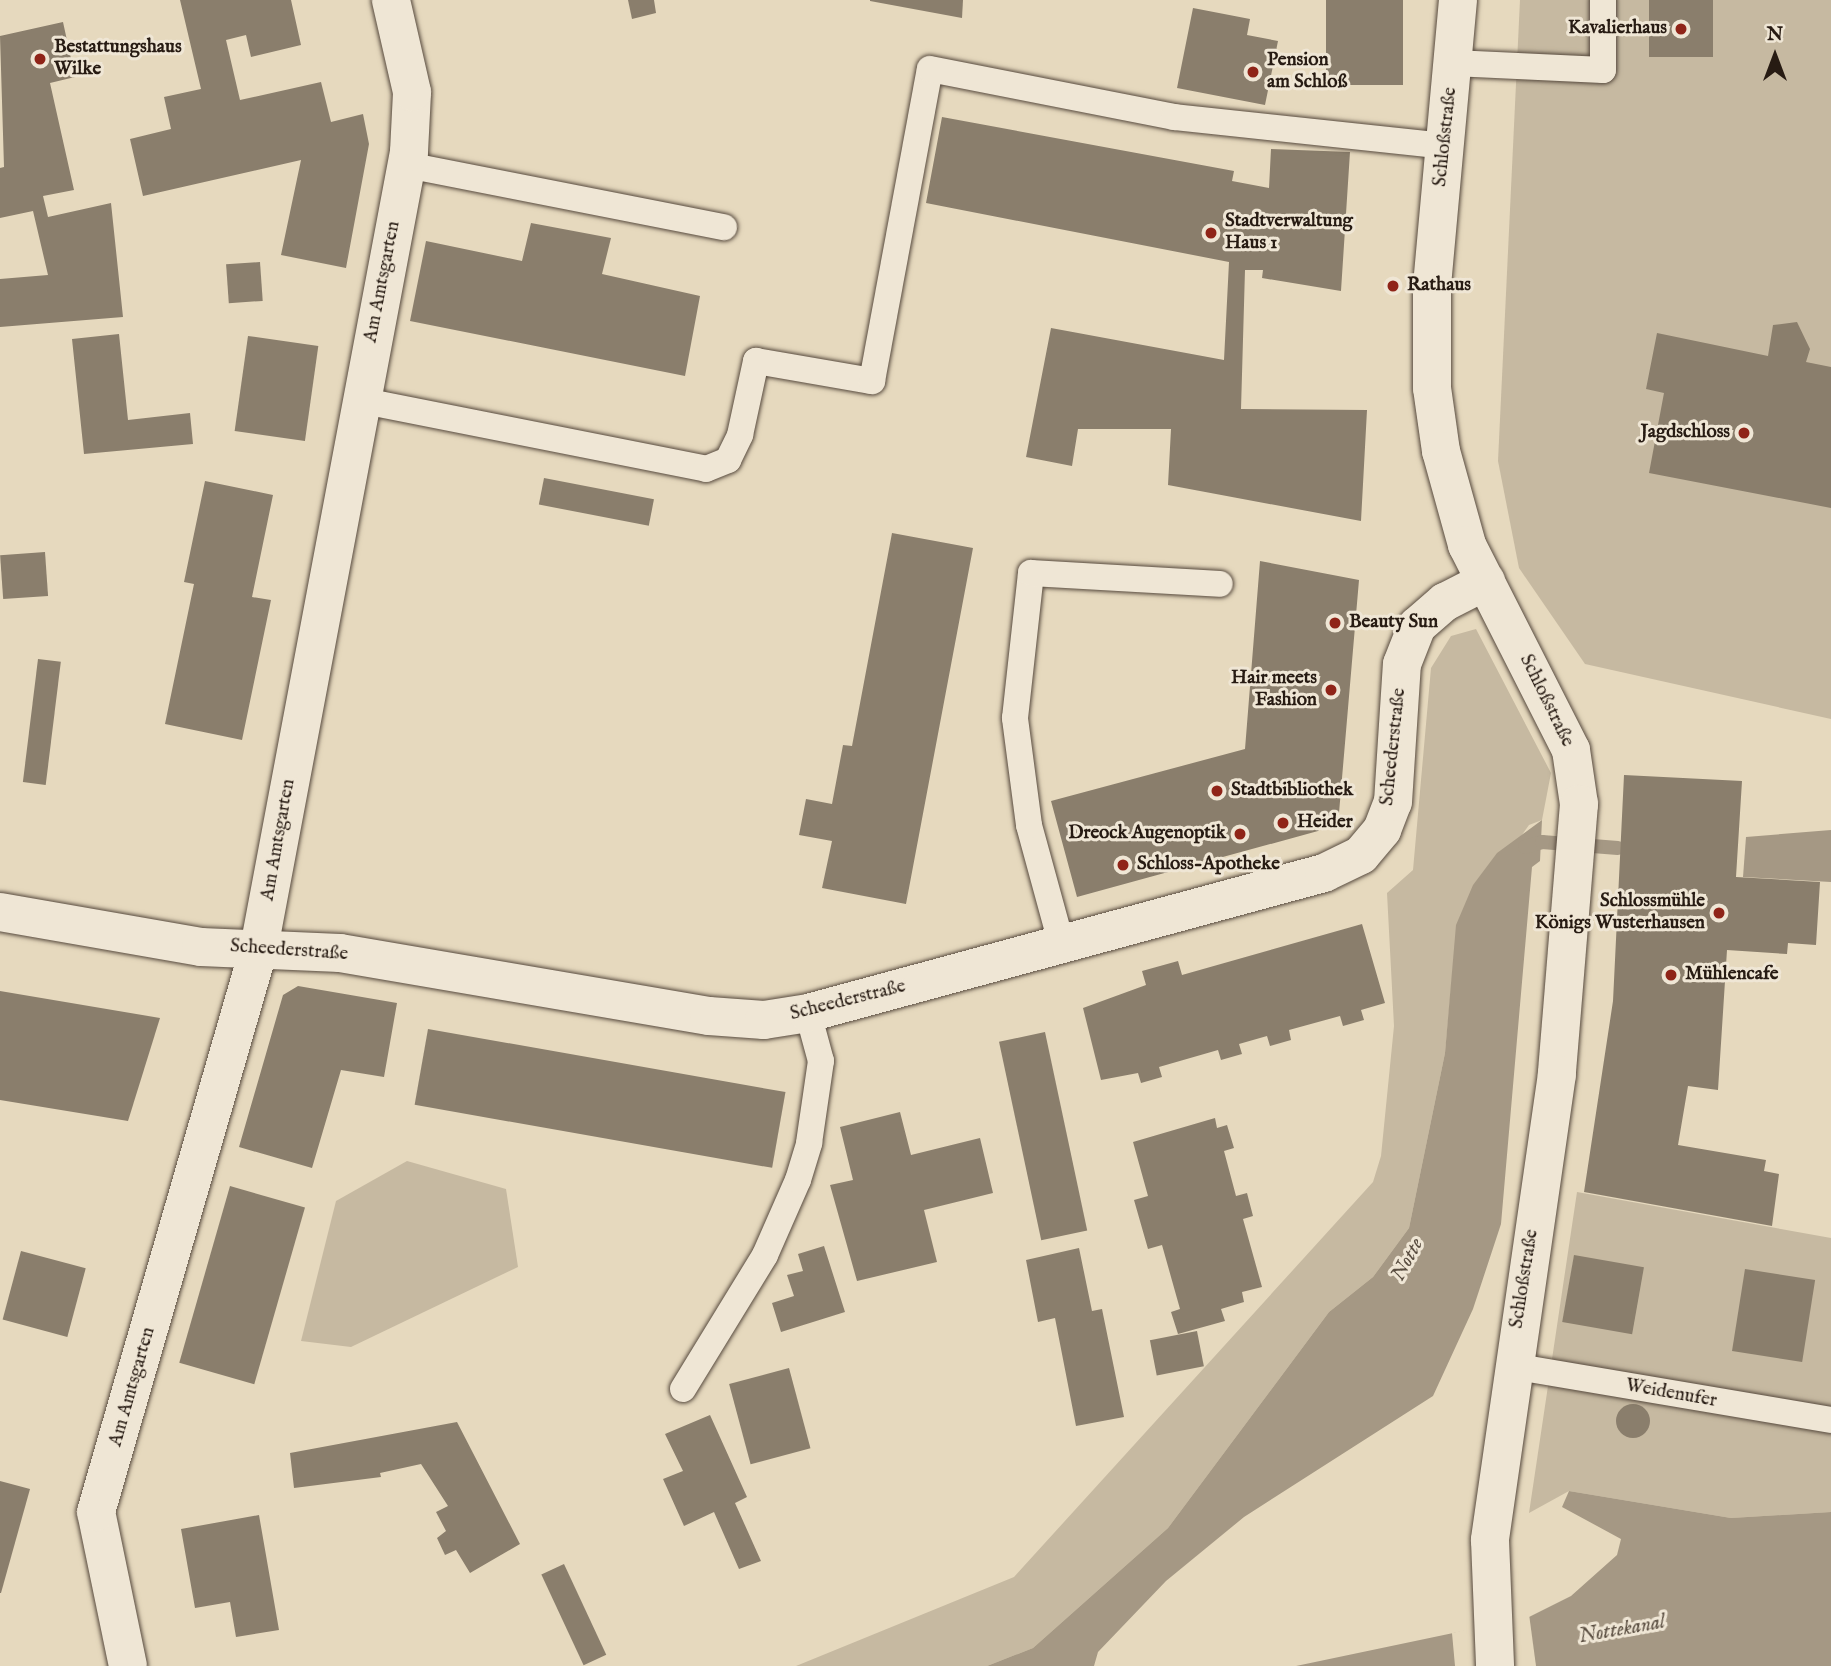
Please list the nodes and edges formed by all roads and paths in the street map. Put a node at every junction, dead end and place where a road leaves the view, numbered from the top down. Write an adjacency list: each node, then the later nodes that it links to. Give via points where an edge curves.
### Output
1 (391, 0): 6 (street, Am Amtsgarten, via 412,92)
2 (1458, 0): 4 (street, Schloßstraße)
3 (1603, 0): 4 (lane, via 1603,70)
4 (1453, 63): 5 (street, Schloßstraße)
5 (1445, 146): 8 (lane, via 1174,117 930,69 872,381 756,361 740,435 728,460 706,469); 9 (street, Schloßstraße, via 1432,283 1432,388 1452,497)
6 (407, 165): 7 (lane); 8 (street, Am Amtsgarten)
7 (724, 227)
8 (359, 400): 13 (street, Am Amtsgarten)
9 (1486, 581): 12 (street, Scheederstraße, via 1445,602 1417,626 1402,664 1393,802 1382,830 1361,855 1324,873); 15 (street, Schloßstraße, via 1571,750 1579,804 1557,1074)
10 (1220, 584): 12 (lane, via 1031,573 1015,718 1029,825)
11 (0, 912): 13 (street, Scheederstraße, via 201,947)
12 (1062, 946): 14 (street, Scheederstraße)
13 (259, 948): 14 (street, Scheederstraße, via 340,953 709,1016 764,1020); 18 (street, Am Amtsgarten, via 96,1512)
14 (808, 1013): 16 (lane, via 821,1061 798,1180 765,1255)
15 (1511, 1366): 17 (lane, Weidenufer); 19 (street, Schloßstraße, via 1490,1540)
16 (683, 1389)
17 (1831, 1420)
18 (128, 1666)
19 (1495, 1666)

